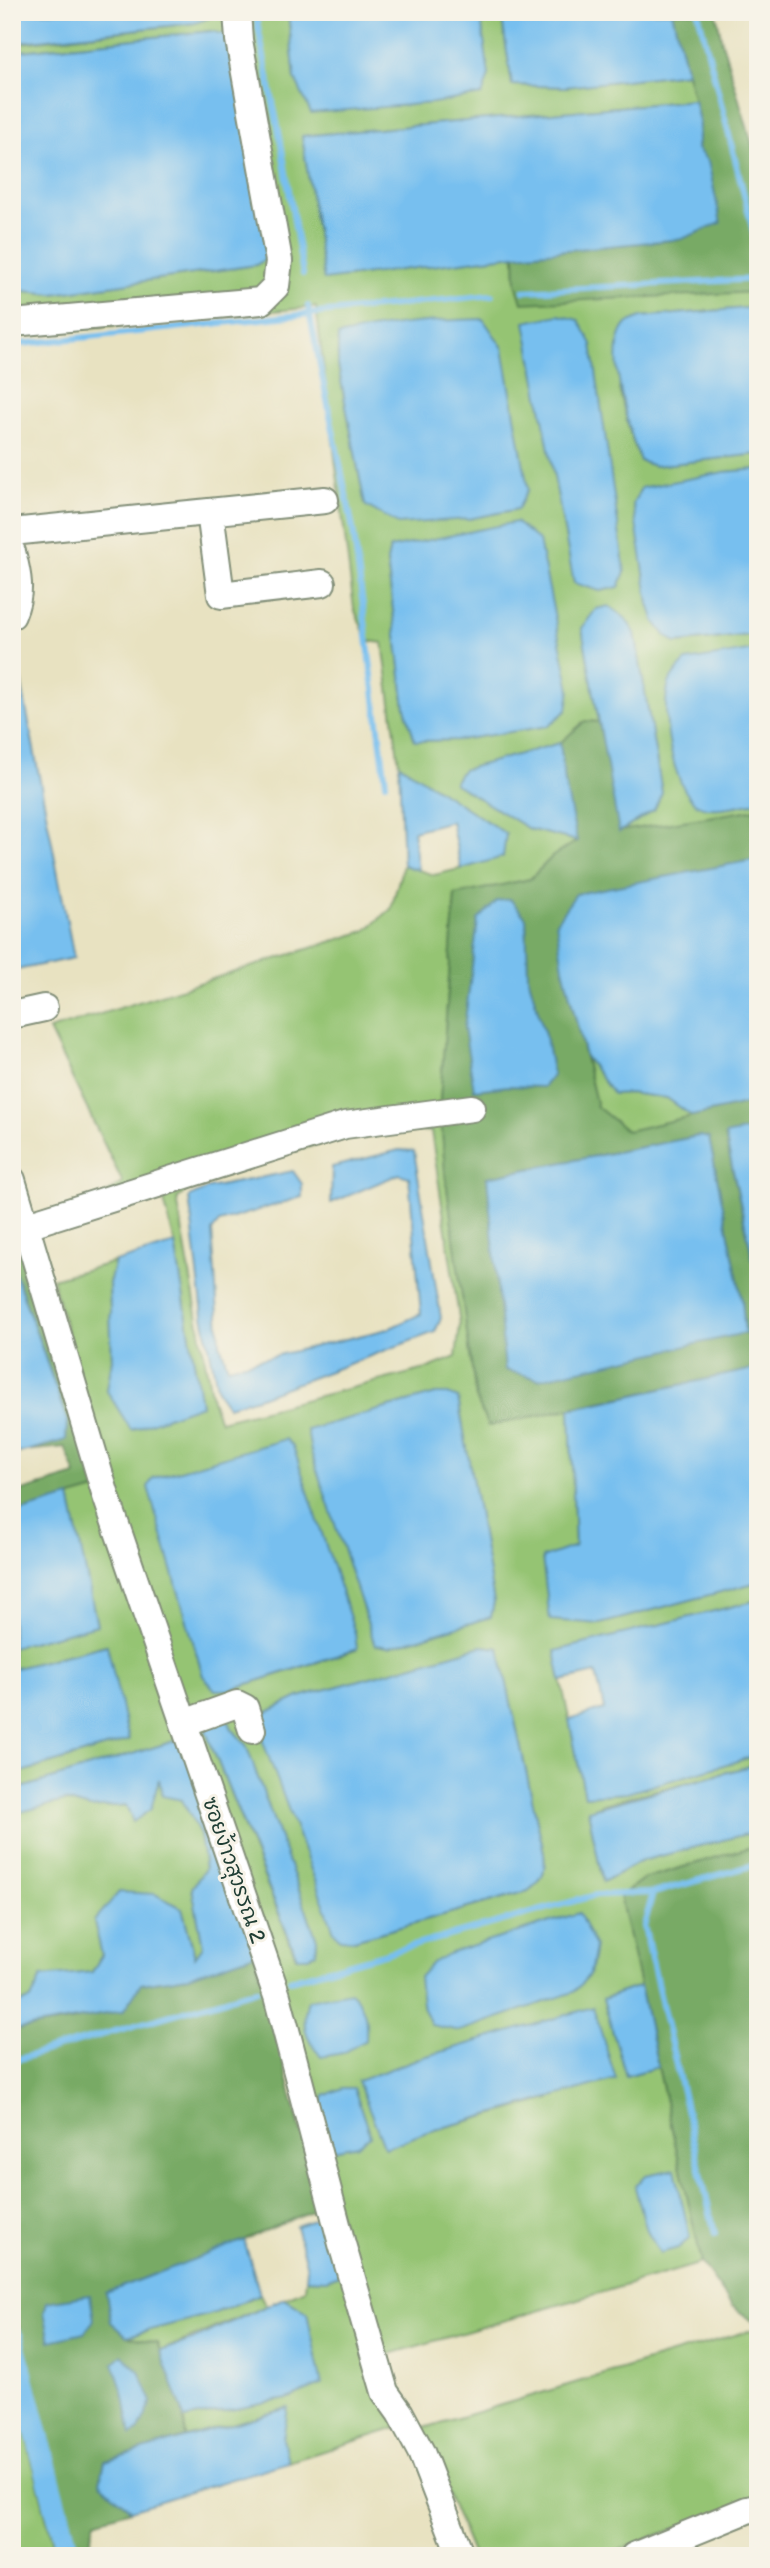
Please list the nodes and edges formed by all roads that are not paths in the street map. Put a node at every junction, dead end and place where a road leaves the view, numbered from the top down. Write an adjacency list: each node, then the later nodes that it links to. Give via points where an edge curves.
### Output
1 (237, 12): 2 (street, via 279,261 276,286 261,301)
2 (12, 323)
3 (325, 500): 4 (street)
4 (210, 512): 5 (street); 7 (street, via 221,595)
5 (12, 532)
6 (12, 552): 8 (street, via 19,579)
7 (322, 583)
8 (12, 615)
9 (44, 1008): 10 (street)
10 (12, 1015)
11 (472, 1108): 13 (street, via 345,1125)
12 (12, 1180): 13 (street, ซอยง้าวสุวรรณ 2)
13 (24, 1226): 14 (street, ซอยง้าวสุวรรณ 2, via 106,1496)
14 (184, 1723): 15 (street, via 237,1704 245,1708); 17 (street, ซอยง้าวสุวรรณ 2, via 277,1996 385,2392 421,2452)
15 (252, 1730)
16 (758, 2508): 18 (street)
17 (461, 2556)
18 (634, 2556)

